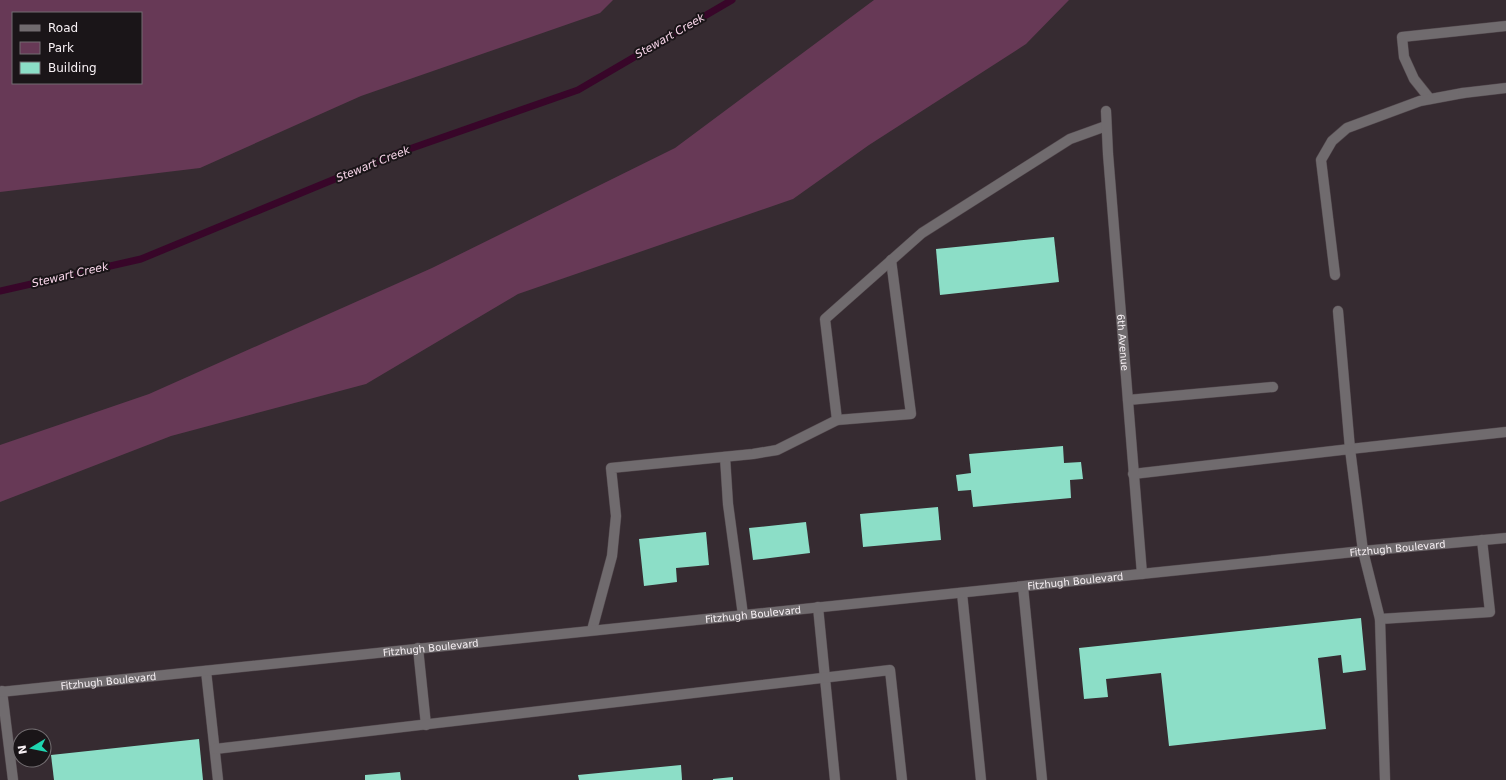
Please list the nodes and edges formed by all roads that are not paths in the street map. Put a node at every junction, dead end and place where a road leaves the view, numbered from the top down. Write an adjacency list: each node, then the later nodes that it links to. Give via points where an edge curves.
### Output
1 (1506, 26): 3 (street, via 1402,37 1404,57 1414,79)
2 (1506, 88): 3 (street)
3 (1430, 99): 7 (street, via 1347,128 1332,141 1322,160)
4 (1106, 111): 5 (street, 6th Avenue)
5 (1106, 126): 6 (street, via 1070,139 1046,153 922,233); 10 (street, 6th Avenue)
6 (891, 260): 11 (street, via 825,319); 11 (street, via 911,414)
7 (1335, 275)
8 (1338, 311): 13 (street)
9 (1273, 386): 10 (street)
10 (1128, 400): 15 (street, 6th Avenue)
11 (837, 420): 14 (street, via 777,450)
12 (1506, 432): 13 (street)
13 (1350, 449): 15 (street); 18 (street)
14 (725, 457): 23 (street, via 728,504); 25 (street, via 611,468 616,516 612,556)
15 (1133, 474): 19 (street, 6th Avenue)
16 (1506, 538): 17 (street, Fitzhugh Boulevard)
17 (1482, 540): 18 (street, Fitzhugh Boulevard); 24 (street, via 1490,612)
18 (1362, 551): 19 (street, Fitzhugh Boulevard); 24 (street)
19 (1142, 574): 20 (street, Fitzhugh Boulevard)
20 (1023, 586): 21 (street, Fitzhugh Boulevard); 37 (street)
21 (962, 593): 22 (street, Fitzhugh Boulevard); 36 (street)
22 (818, 607): 23 (street, Fitzhugh Boulevard); 28 (street)
23 (743, 615): 25 (street, Fitzhugh Boulevard)
24 (1380, 619): 38 (street)
25 (592, 630): 26 (street, Fitzhugh Boulevard)
26 (418, 648): 27 (street, Fitzhugh Boulevard); 30 (street)
27 (206, 671): 29 (street, Fitzhugh Boulevard); 31 (street)
28 (824, 677): 30 (street); 34 (street); 35 (street, via 890,670)
29 (1, 692): 32 (street)
30 (426, 725): 31 (street)
31 (215, 749): 33 (street)
32 (13, 780)
33 (218, 780)
34 (835, 780)
35 (902, 780)
36 (981, 780)
37 (1042, 780)
38 (1385, 780)

